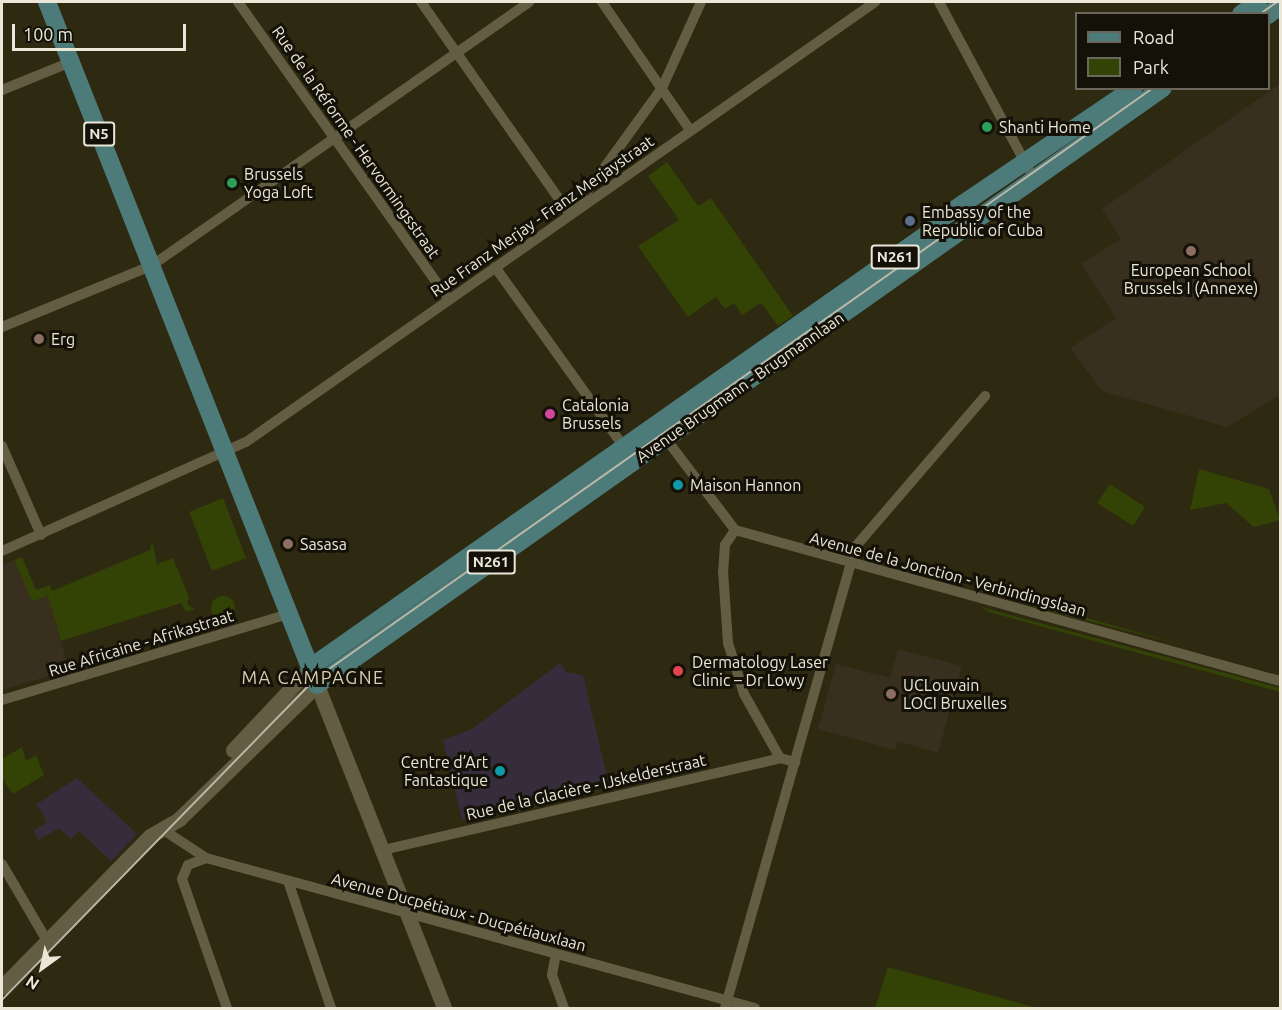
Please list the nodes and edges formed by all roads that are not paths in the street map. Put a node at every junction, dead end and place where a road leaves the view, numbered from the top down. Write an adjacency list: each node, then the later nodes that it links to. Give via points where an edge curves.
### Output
1 (47, 2): 12 (main road, N5)
2 (238, 2): 18 (street, Rue de la Réforme - Hervormingsstraat)
3 (421, 2): 11 (street)
4 (529, 2): 11 (street)
5 (602, 2): 13 (street)
6 (701, 2): 13 (street)
7 (875, 2): 17 (street, Rue Franz Merjay - Franz Merjaystraat)
8 (939, 2): 19 (street)
9 (1258, 2): 10 (main road)
10 (1244, 12)
11 (457, 52): 18 (street); 21 (street)
12 (71, 62): 14 (street); 22 (main road, N5)
13 (662, 88): 17 (street); 21 (street)
14 (2, 90)
15 (1131, 90): 19 (main road, Avenue Brugmann - Brugmannlaan / N261)
16 (1160, 90): 20 (main road, Avenue Brugmann - Brugmannlaan / N261)
17 (690, 130): 21 (street, Rue Franz Merjay - Franz Merjaystraat)
18 (335, 138): 22 (street); 24 (street, Rue de la Réforme - Hervormingsstraat)
19 (1024, 163): 20 (street); 27 (main road, Avenue Brugmann - Brugmannlaan / N261)
20 (1035, 181): 27 (main road, Avenue Brugmann - Brugmannlaan / N261)
21 (570, 215): 23 (street, Rue Franz Merjay - Franz Merjaystraat)
22 (151, 266): 25 (street); 29 (main road, N5)
23 (495, 267): 24 (street, Rue Franz Merjay - Franz Merjaystraat); 30 (street)
24 (448, 300): 29 (street, Rue Franz Merjay - Franz Merjaystraat)
25 (2, 327)
26 (985, 396): 34 (street, via 856,546)
27 (661, 432): 30 (main road, Avenue Brugmann - Brugmannlaan / N261); 31 (street)
28 (2, 446): 32 (street)
29 (225, 454): 32 (street, Rue Franz Merjay - Franz Merjaystraat); 35 (main road, N5)
30 (629, 454): 36 (main road, Avenue Brugmann - Brugmannlaan / N261)
31 (735, 530): 34 (street, Avenue de la Jonction - Verbindingslaan); 39 (street, via 725,545 723,571 728,643 744,694)
32 (41, 535): 33 (street, Rue Franz Merjay - Franz Merjaystraat)
33 (2, 551)
34 (850, 564): 37 (street, Avenue de la Jonction - Verbindingslaan); 40 (street)
35 (288, 614): 36 (main road, N5); 38 (street, Rue Africaine - Afrikastraat)
36 (314, 676): 41 (main road, N261, via 179,819); 42 (main road, N5)
37 (1281, 681)
38 (2, 700)
39 (780, 758): 40 (street, Rue de la Glacière - IJskelderstraat); 42 (street, Rue de la Glacière - IJskelderstraat)
40 (795, 762): 51 (street)
41 (162, 829): 43 (street, Avenue Ducpétiaux - Ducpétiauxlaan); 47 (main road, N261)
42 (383, 850): 46 (main road, N5)
43 (206, 858): 45 (street, Avenue Ducpétiaux - Ducpétiauxlaan); 52 (street, via 188,865 182,879)
44 (2, 864): 47 (street)
45 (288, 881): 46 (street, Avenue Ducpétiaux - Ducpétiauxlaan); 53 (street)
46 (406, 912): 48 (street, Avenue Ducpétiaux - Ducpétiauxlaan); 54 (main road, N5)
47 (49, 944): 49 (main road, N261); 50 (main road, N261)
48 (556, 954): 51 (street, Avenue Ducpétiaux - Ducpétiauxlaan); 55 (street, via 552,975)
49 (2, 987)
50 (2, 997)
51 (726, 1005): 56 (street, Avenue Ducpétiaux - Ducpétiauxlaan)
52 (227, 1008)
53 (331, 1008)
54 (444, 1008)
55 (564, 1008)
56 (755, 1008)

